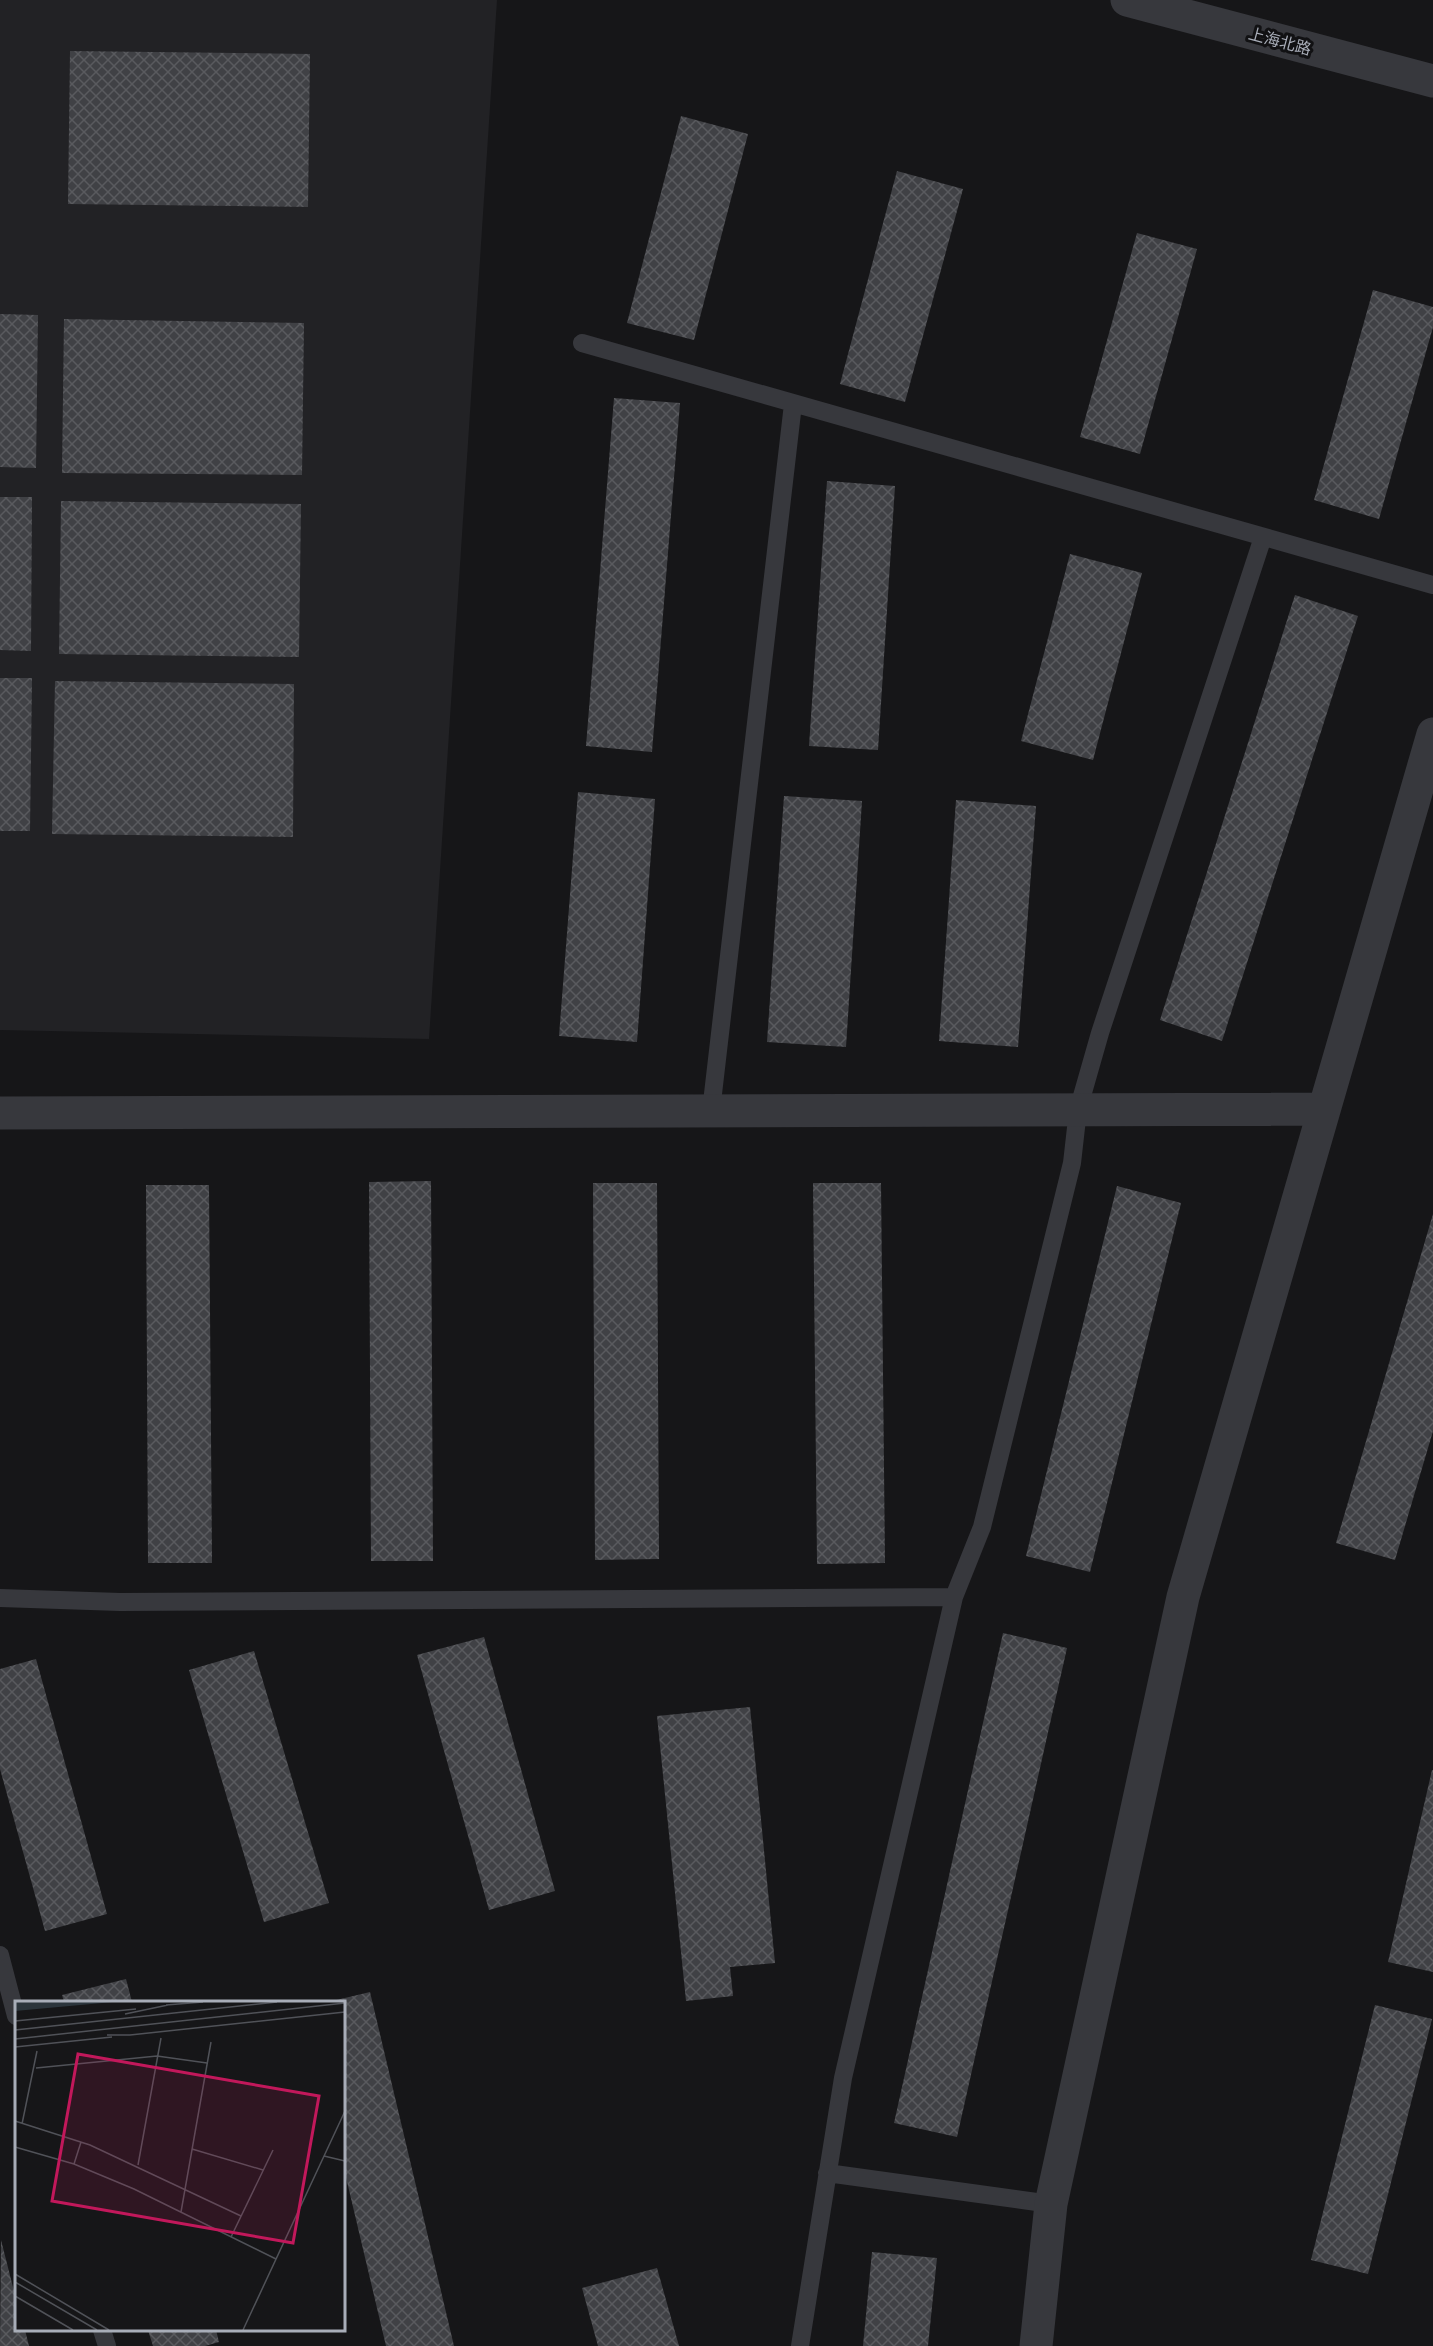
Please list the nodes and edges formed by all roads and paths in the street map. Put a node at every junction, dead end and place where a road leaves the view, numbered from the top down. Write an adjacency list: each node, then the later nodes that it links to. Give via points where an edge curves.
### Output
1 (1127, 0): 2 (street, 上海北路)
2 (1433, 81)
3 (582, 343): 4 (lane)
4 (793, 404): 5 (lane); 9 (lane)
5 (1263, 537): 6 (lane); 10 (lane)
6 (1433, 585)
7 (1433, 734): 8 (street)
8 (1324, 1109): 10 (street); 17 (street, via 1183,1597)
9 (711, 1110): 10 (street); 11 (street)
10 (1078, 1110): 12 (lane, via 1072,1163 982,1527)
11 (0, 1113)
12 (954, 1597): 13 (lane, via 156,1602); 16 (lane, via 843,2078)
13 (0, 1598)
14 (0, 1955): 15 (lane)
15 (15, 2012)
16 (827, 2173): 17 (lane); 20 (lane)
17 (1051, 2204): 21 (street)
18 (102, 2331): 19 (lane)
19 (107, 2346)
20 (800, 2346)
21 (1036, 2346)

